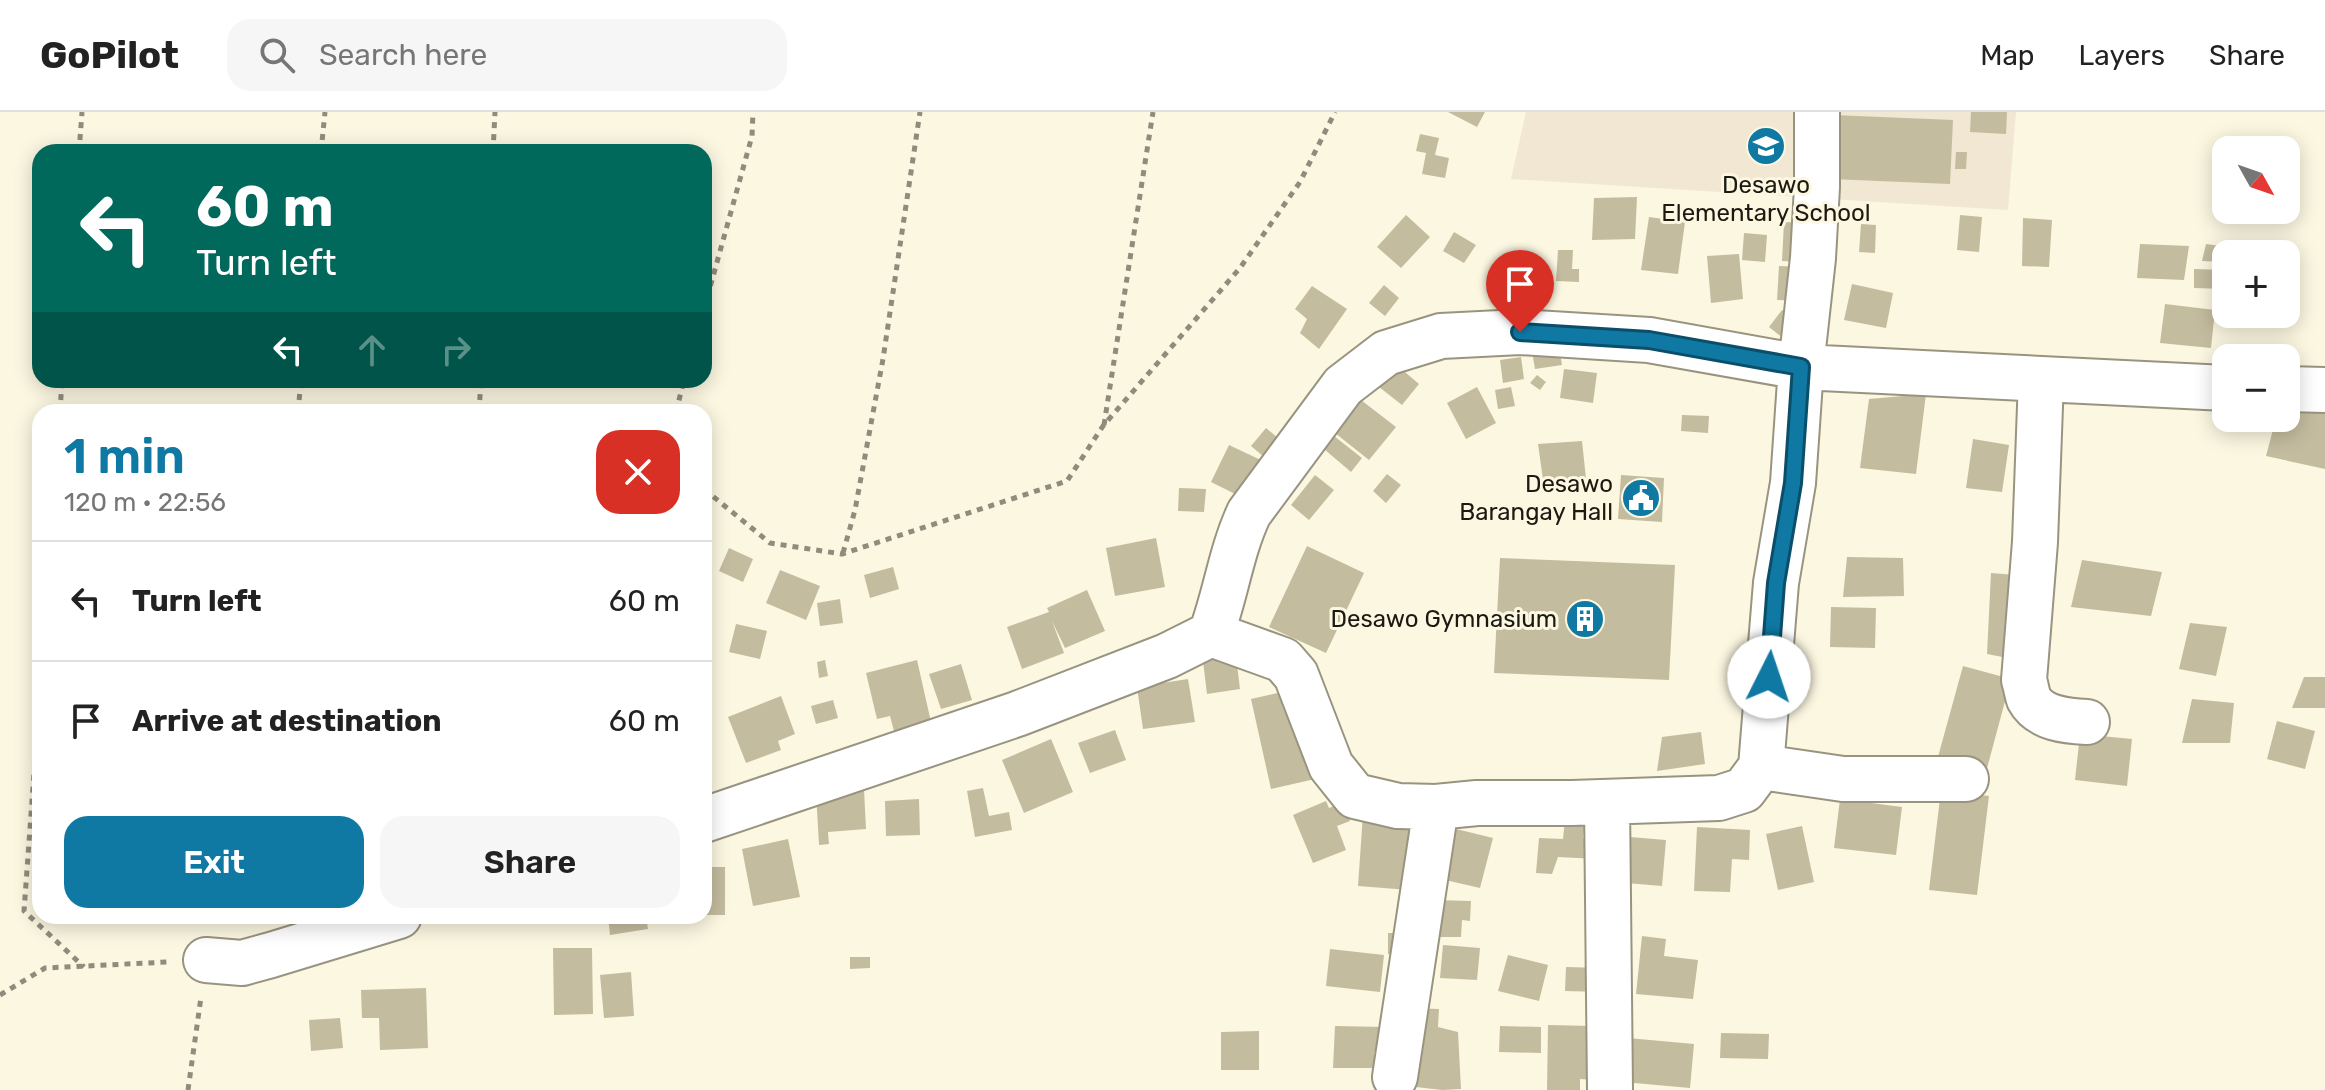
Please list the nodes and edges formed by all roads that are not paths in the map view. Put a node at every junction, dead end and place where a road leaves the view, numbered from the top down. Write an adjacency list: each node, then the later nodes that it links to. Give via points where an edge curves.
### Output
1 (1817, 112): 2 (street, via 1813,258)
2 (1801, 367): 3 (street); 7 (street, via 1649,340 1520,332 1441,336 1386,353 1343,386 1249,513); 9 (street)
3 (2041, 379): 4 (street); 8 (street, via 2024,680 2029,699 2042,713)
4 (2212, 387)
5 (2300, 389): 6 (street)
6 (2325, 390)
7 (1211, 634): 12 (street, via 1283,660 1296,675 1331,766 1355,796 1398,806); 13 (street, via 1017,714)
8 (2087, 722)
9 (1761, 767): 10 (street, via 1843,779); 11 (street, via 1744,790 1719,798)
10 (1966, 779)
11 (1607, 802): 12 (street); 17 (street)
12 (1436, 807): 16 (street)
13 (712, 817)
14 (372, 924): 15 (street, via 242,963)
15 (206, 960)
16 (1395, 1077)
17 (1610, 1090)

